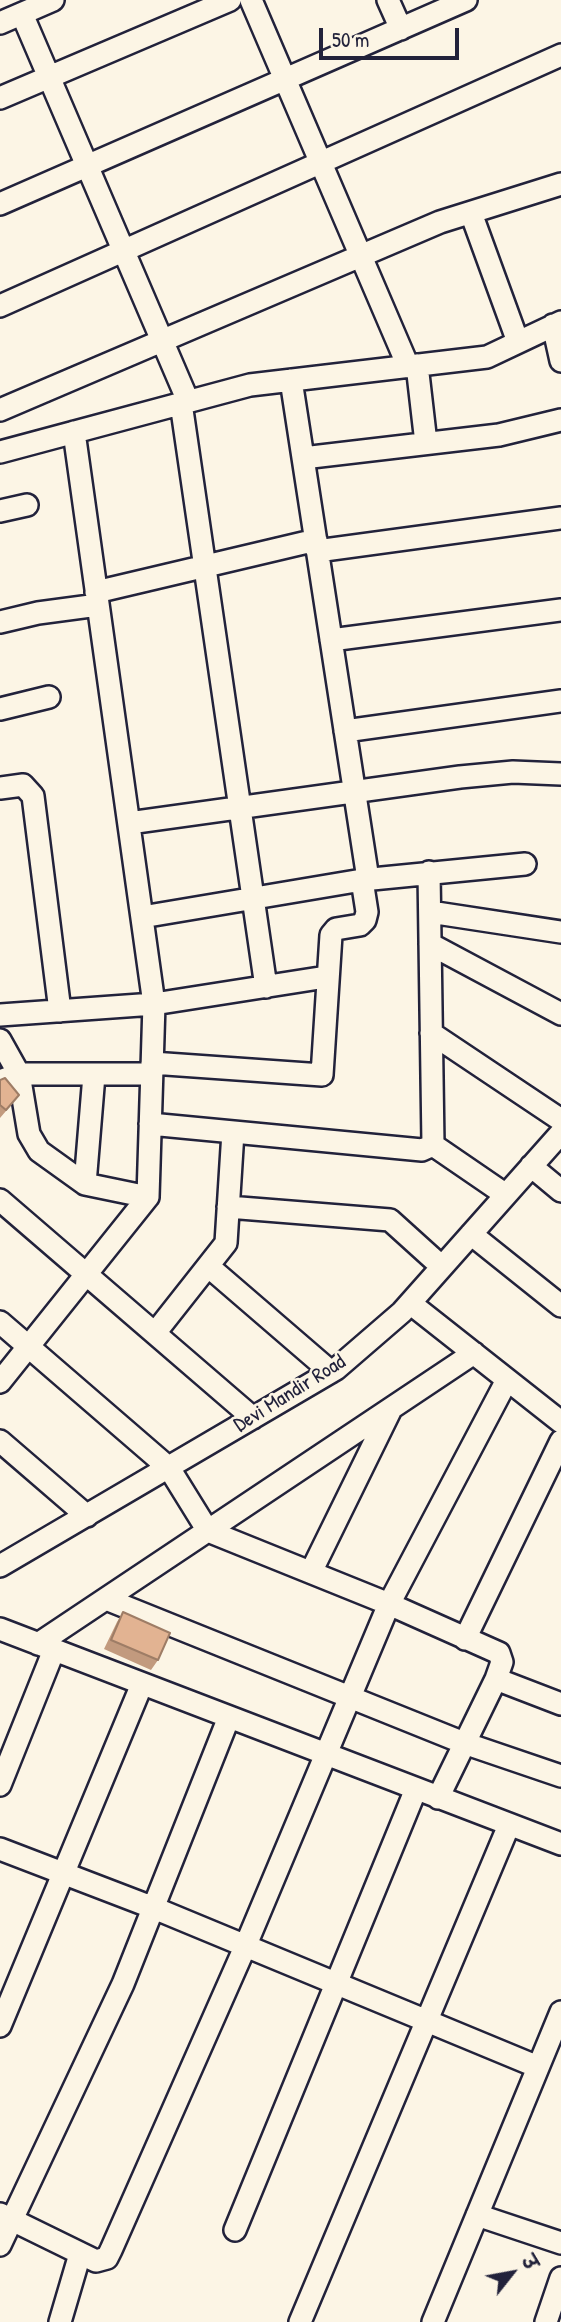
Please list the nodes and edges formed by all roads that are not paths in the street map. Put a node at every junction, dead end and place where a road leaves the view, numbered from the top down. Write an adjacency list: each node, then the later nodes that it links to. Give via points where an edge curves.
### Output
1 (53, 0): 6 (street)
2 (230, 0): 10 (street)
3 (251, 0): 11 (street)
4 (388, 0): 8 (street)
5 (466, 0): 8 (street)
6 (22, 14): 7 (street); 10 (street)
7 (0, 23)
8 (401, 29): 11 (street)
9 (561, 55): 13 (street)
10 (49, 77): 12 (street); 14 (street)
11 (285, 80): 13 (street); 14 (street)
12 (0, 98)
13 (321, 164): 18 (street); 19 (street)
14 (87, 166): 16 (street); 18 (street)
15 (561, 184): 17 (street)
16 (0, 204)
17 (471, 213): 19 (street); 23 (street)
18 (124, 251): 20 (street); 22 (street)
19 (361, 256): 22 (street); 25 (street)
20 (0, 306)
21 (557, 323): 23 (street); 24 (street)
22 (163, 341): 27 (street); 28 (street)
23 (518, 342): 25 (street, via 487,357)
24 (561, 361)
25 (413, 365): 26 (street); 31 (street)
26 (291, 380): 27 (street); 33 (street)
27 (185, 402): 30 (street); 38 (street)
28 (0, 410)
29 (561, 420): 31 (street, via 499,435)
30 (74, 432): 32 (street); 39 (street)
31 (426, 443): 33 (street)
32 (0, 452)
33 (303, 458): 37 (street)
34 (27, 505): 35 (street)
35 (0, 511)
36 (561, 519): 37 (street)
37 (317, 545): 38 (street); 42 (street)
38 (205, 565): 39 (street); 50 (street)
39 (97, 599): 41 (street); 51 (street)
40 (561, 610): 42 (street)
41 (0, 622)
42 (331, 640): 46 (street)
43 (49, 697): 45 (street)
44 (561, 701): 46 (street)
45 (0, 709)
46 (345, 731): 49 (street)
47 (561, 774): 49 (street, via 513,772)
48 (0, 788): 63 (street, via 23,785 33,796)
49 (355, 792): 50 (street); 54 (street)
50 (239, 808): 51 (street); 55 (street)
51 (129, 823): 57 (street)
52 (525, 864): 53 (street)
53 (429, 872): 54 (street); 56 (street)
54 (365, 880): 55 (street); 60 (street, via 365,920 331,934)
55 (252, 897): 57 (street); 61 (street)
56 (430, 912): 58 (street); 59 (street)
57 (142, 916): 62 (street)
58 (561, 932)
59 (430, 944): 64 (street); 66 (street)
60 (326, 977): 61 (street); 68 (street, via 322,1075)
61 (266, 987): 62 (street)
62 (154, 1004): 63 (street); 68 (street)
63 (60, 1011): 65 (street)
64 (561, 1014)
65 (0, 1015)
66 (431, 1033): 71 (street); 75 (street)
67 (0, 1040): 70 (street)
68 (152, 1069): 69 (street); 72 (street)
69 (94, 1075): 70 (street); 77 (street)
70 (10, 1077): 77 (street, via 32,1143)
71 (561, 1119)
72 (150, 1125): 73 (street); 80 (street)
73 (233, 1132): 75 (street, via 422,1150); 82 (street)
74 (561, 1133): 76 (street, Devi Mandir Road)
75 (433, 1145): 79 (street)
76 (531, 1166): 78 (street); 79 (street, Devi Mandir Road)
77 (85, 1184): 80 (street)
78 (561, 1191)
79 (506, 1195): 83 (street, Devi Mandir Road)
80 (148, 1197): 86 (street)
81 (0, 1200): 86 (street)
82 (229, 1207): 84 (street, via 226,1243); 85 (street, via 390,1220)
83 (471, 1234): 85 (street, Devi Mandir Road); 88 (street)
84 (208, 1266): 90 (street); 93 (street)
85 (442, 1267): 87 (street, Devi Mandir Road)
86 (86, 1274): 90 (street); 91 (street)
87 (410, 1303): 92 (street); 93 (street, Devi Mandir Road)
88 (561, 1306)
89 (0, 1321): 91 (street)
90 (155, 1334): 97 (street)
91 (29, 1346): 95 (street); 101 (street)
92 (474, 1353): 94 (street); 96 (street)
93 (331, 1372): 97 (street, Devi Mandir Road)
94 (507, 1380): 98 (street); 107 (street)
95 (0, 1382)
96 (391, 1409): 103 (street); 105 (street)
97 (253, 1418): 101 (street, Devi Mandir Road)
98 (561, 1422)
99 (0, 1441): 102 (street)
100 (561, 1441): 109 (street)
101 (169, 1468): 102 (street, Devi Mandir Road); 103 (street)
102 (87, 1516): 104 (street, Devi Mandir Road)
103 (208, 1531): 105 (street); 106 (street)
104 (2, 1562)
105 (311, 1572): 107 (street)
106 (106, 1599): 110 (street); 113 (street)
107 (389, 1604): 109 (street); 113 (street)
108 (0, 1629): 110 (street)
109 (465, 1639): 111 (street, via 499,1653 502,1662)
110 (46, 1647): 112 (street); 119 (street)
111 (496, 1679): 114 (street); 116 (street)
112 (142, 1684): 115 (street); 125 (street)
113 (349, 1697): 116 (street); 117 (street)
114 (561, 1704)
115 (229, 1717): 117 (street); 126 (street)
116 (464, 1743): 118 (street); 121 (street)
117 (324, 1754): 120 (street); 127 (street)
118 (561, 1776)
119 (0, 1785)
120 (416, 1789): 121 (street); 128 (street)
121 (438, 1798): 122 (street)
122 (509, 1825): 123 (street); 130 (street)
123 (561, 1844)
124 (0, 1849): 125 (street)
125 (65, 1874): 126 (street); 131 (street)
126 (154, 1908): 127 (street); 134 (street, via 124,1984)
127 (246, 1947): 128 (street); 138 (street, via 111,2250 101,2261)
128 (335, 1984): 130 (street); 135 (street)
129 (561, 2012): 132 (street)
130 (426, 2021): 132 (street); 141 (street)
131 (0, 2026)
132 (538, 2067): 133 (street)
133 (477, 2215): 136 (street); 142 (street)
134 (6, 2217): 137 (street); 138 (street)
135 (235, 2230)
136 (561, 2243)
137 (0, 2245)
138 (80, 2254): 140 (street)
139 (561, 2278): 143 (street)
140 (60, 2322)
141 (300, 2322)
142 (433, 2322)
143 (545, 2322)

